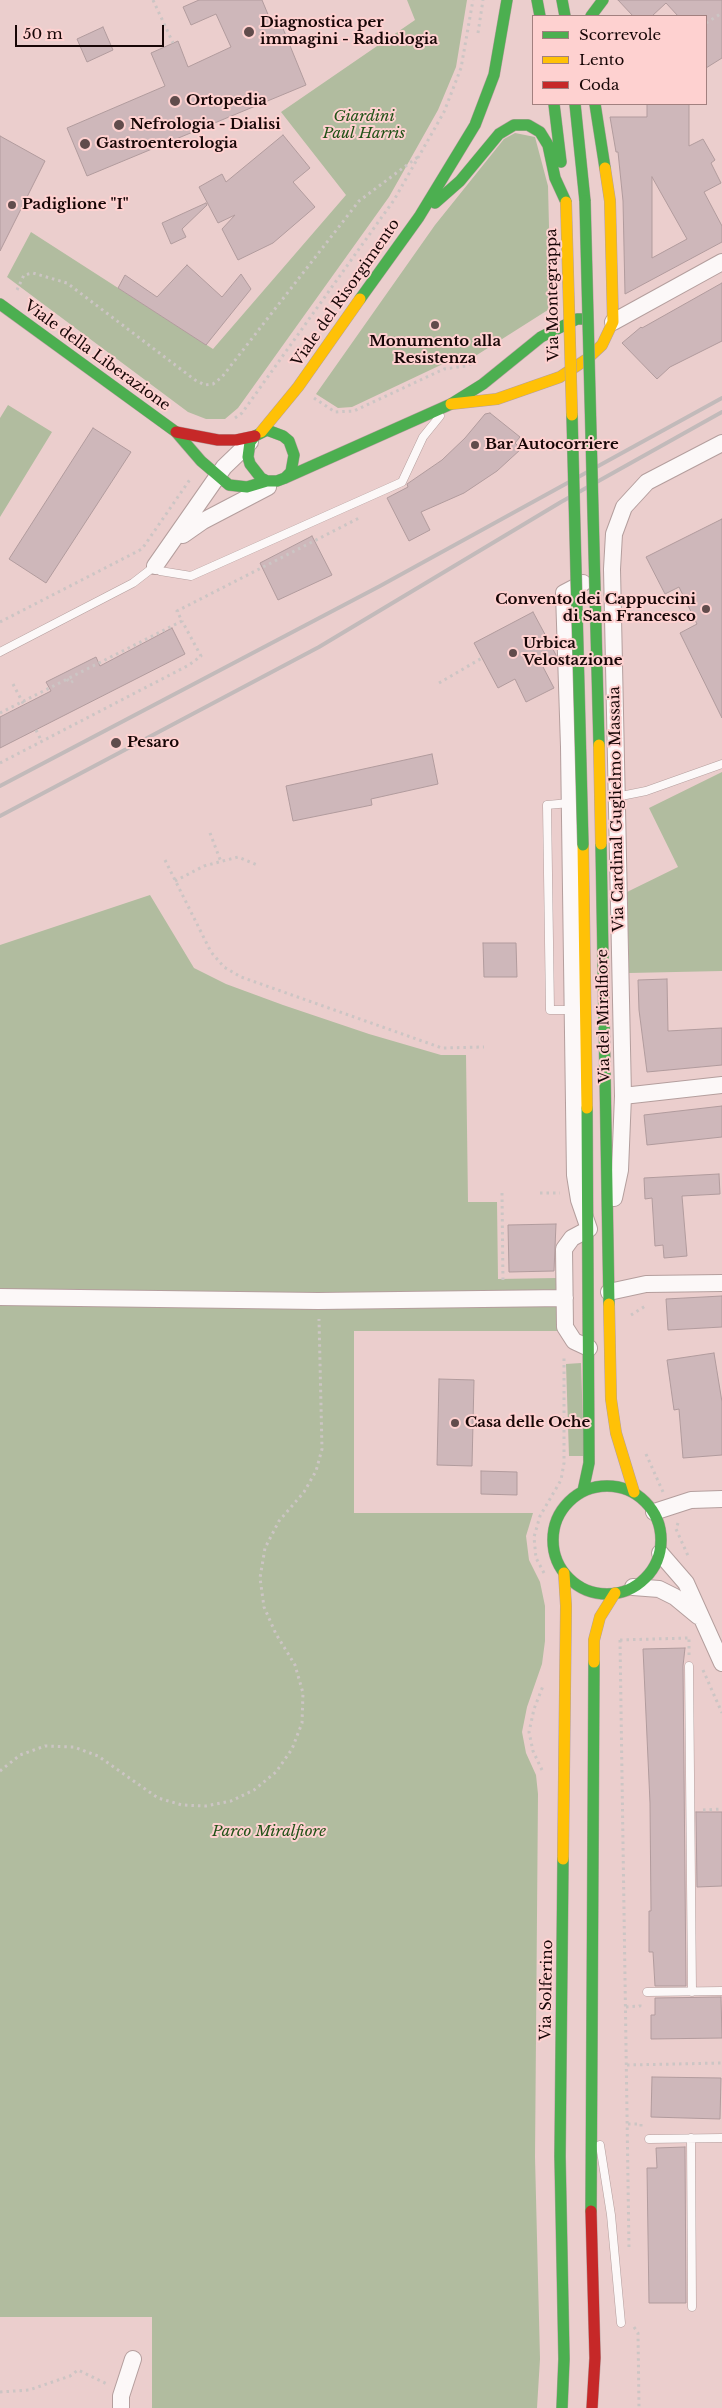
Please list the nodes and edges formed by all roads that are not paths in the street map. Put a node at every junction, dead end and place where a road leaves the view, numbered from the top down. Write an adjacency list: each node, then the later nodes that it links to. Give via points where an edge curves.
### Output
1 (506, 0): 14 (main road, Viale del Risorgimento, via 494,75 475,125)
2 (537, 0): 6 (main road)
3 (562, 0): 7 (main road)
4 (603, 0): 8 (main road)
5 (608, 0): 9 (main road)
6 (540, 15)
7 (564, 15)
8 (592, 15)
9 (600, 15)
10 (554, 105): 13 (main road, Via Montegrappa)
11 (575, 105): 46 (main road, Via del Miralfiore, bridge, via 585,201)
12 (595, 105): 17 (main road, via 610,200)
13 (566, 202): 14 (main road, Viale del Risorgimento, via 555,178 548,145 540,132 528,125 514,125 499,134 460,181); 32 (main road, Via Montegrappa, bridge)
14 (419, 217): 20 (main road, Viale del Risorgimento)
15 (722, 262): 17 (street)
16 (0, 304): 19 (main road, Viale della Liberazione)
17 (613, 322): 21 (main road, via 598,318 577,319 558,326 483,384); 21 (main road, via 602,345 587,360 560,376 497,399)
18 (15, 326): 19 (lane)
19 (34, 328): 24 (main road, Viale della Liberazione)
20 (298, 387): 22 (main road); 25 (main road, Viale del Risorgimento)
21 (451, 404): 29 (main road, Viale della Liberazione); 34 (lane, via 423,437 402,482 191,576 160,570)
22 (293, 412)
23 (290, 427): 27 (main road)
24 (176, 432): 25 (main road, Viale della Liberazione, via 218,440); 30 (main road, Viale della Liberazione)
25 (255, 436): 27 (main road, via 273,432); 30 (street); 31 (main road, via 248,449 250,464 256,474)
26 (722, 444): 35 (street, Via Cardinal Guglielmo Massaia, via 646,482 624,507 614,534)
27 (294, 446): 31 (main road, via 291,472)
28 (318, 452): 29 (main road)
29 (334, 454): 31 (main road, Viale della Liberazione)
30 (217, 477): 31 (main road, Viale della Liberazione, via 237,487); 33 (street)
31 (276, 480): 33 (street, via 202,521)
32 (573, 486): 45 (main road, Via del Miralfiore, bridge)
33 (173, 542): 34 (street)
34 (155, 566): 36 (lane, via 133,583)
35 (612, 569): 37 (street, Via del Miralfiore, via 564,593); 39 (street, Via Cardinal Guglielmo Massaia)
36 (0, 652)
37 (569, 761): 39 (street, via 596,758 607,765); 41 (street, Via del Miralfiore)
38 (722, 764): 40 (lane, via 646,791)
39 (616, 778): 40 (street, Via Cardinal Guglielmo Massaia); 41 (street, via 609,790 586,801)
40 (616, 797): 44 (street, Via Cardinal Guglielmo Massaia)
41 (570, 804): 42 (street, Via del Miralfiore); 42 (lane, via 547,805 550,1010)
42 (573, 1010): 45 (street, Via del Miralfiore, via 575,1175)
43 (722, 1085): 44 (street)
44 (623, 1096): 46 (street, Via Cardinal Guglielmo Massaia, via 620,1170)
45 (589, 1229): 50 (street, via 572,1238 564,1250); 51 (main road, Via del Miralfiore)
46 (607, 1229): 48 (main road, Via del Miralfiore)
47 (722, 1283): 48 (street, via 646,1284)
48 (609, 1292): 53 (main road, Via del Miralfiore, via 614,1416)
49 (0, 1297): 50 (street, via 318,1301)
50 (565, 1298): 51 (street, via 565,1327 574,1341)
51 (589, 1348): 52 (main road, Via del Miralfiore, via 589,1463)
52 (583, 1490): 53 (main road, via 618,1486); 57 (main road, via 565,1506 554,1527 554,1551)
53 (634, 1492): 55 (main road)
54 (722, 1499): 55 (street, via 691,1500)
55 (654, 1512): 56 (main road, via 660,1525)
56 (660, 1553): 58 (main road, via 645,1579); 60 (street, via 686,1583)
57 (564, 1573): 59 (main road, via 587,1590); 75 (main road, Via Solferino, via 560,2146)
58 (633, 1587): 59 (main road); 60 (street, via 659,1589 675,1597)
59 (615, 1594): 67 (main road, via 600,1617 594,1640)
60 (703, 1621): 61 (street)
61 (716, 1638): 62 (street)
62 (722, 1663)
63 (689, 1666): 66 (lane)
64 (722, 1991): 66 (lane)
65 (647, 1992): 66 (lane)
66 (692, 1992)
67 (591, 2086): 72 (lane, via 611,2215); 76 (main road, via 595,2358)
68 (691, 2138): 69 (lane); 70 (lane); 71 (lane)
69 (722, 2138)
70 (649, 2139)
71 (692, 2307)
72 (621, 2323)
73 (134, 2360): 74 (street, via 122,2391)
74 (121, 2408)
75 (562, 2408)
76 (592, 2408)

